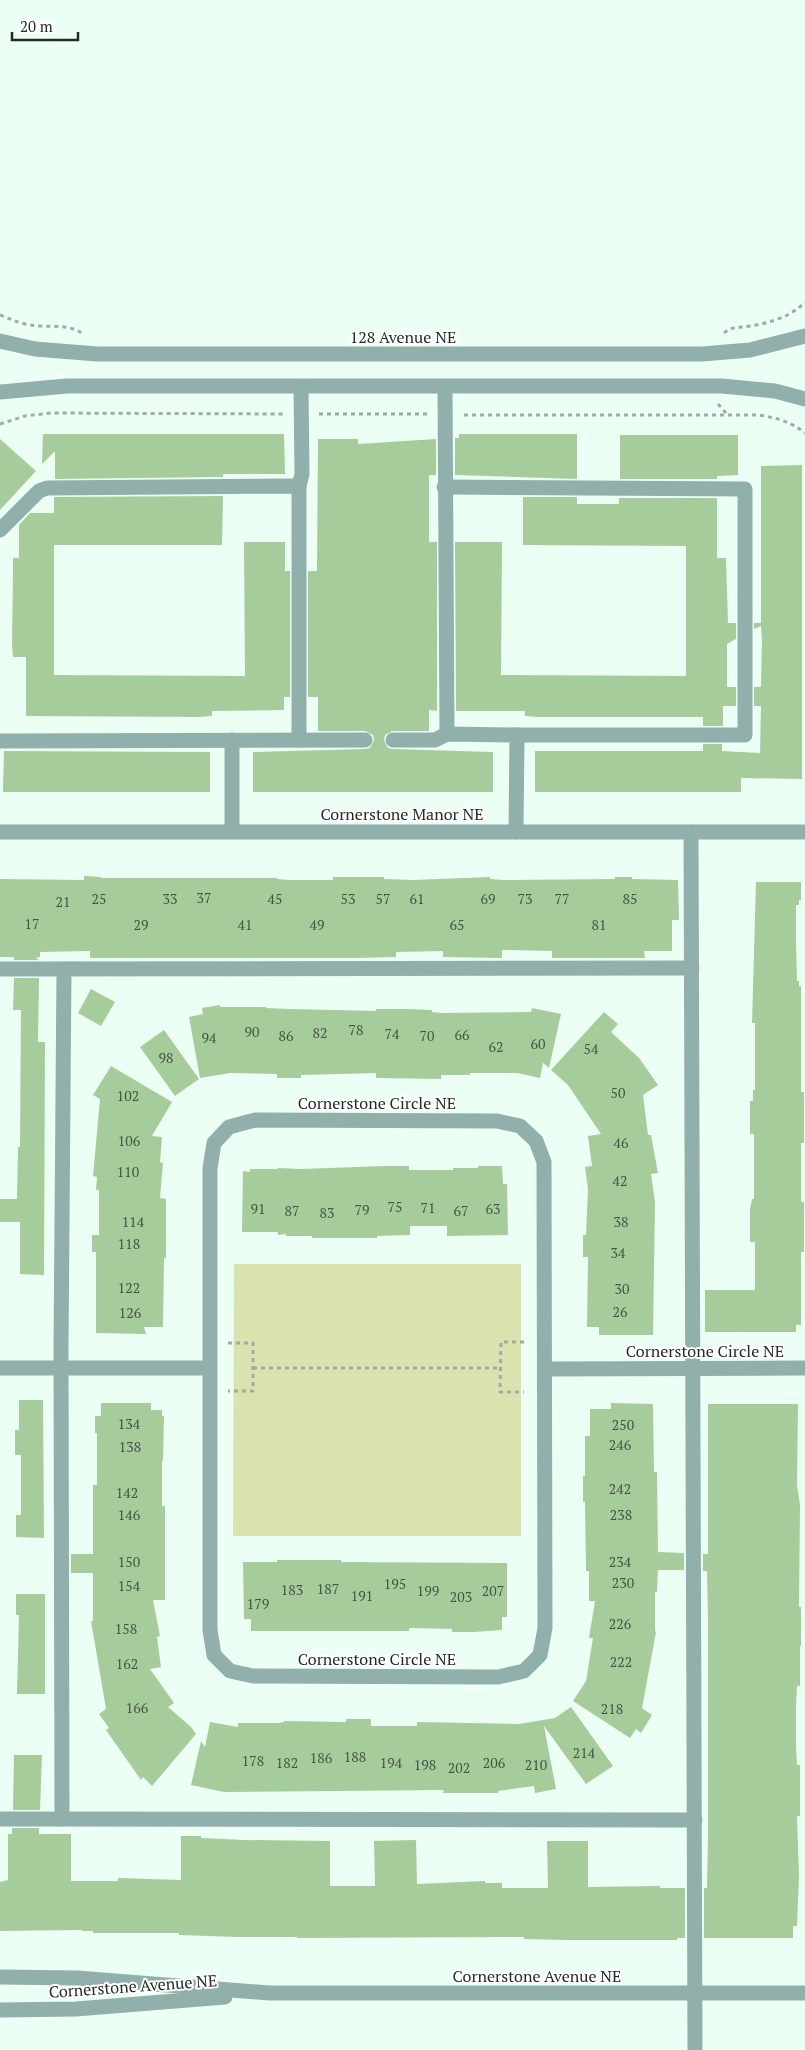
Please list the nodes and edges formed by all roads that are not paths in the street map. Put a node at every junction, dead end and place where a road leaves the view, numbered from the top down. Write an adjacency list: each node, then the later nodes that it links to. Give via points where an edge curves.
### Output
1 (805, 336): 2 (street, 128 Avenue NE, via 750,350 702,354 97,354 34,349)
2 (0, 341)
3 (301, 387): 4 (street); 5 (street, via 67,386); 7 (street, via 302,474)
4 (445, 387): 6 (street, via 722,386 775,390); 8 (street)
5 (0, 392)
6 (805, 400)
7 (299, 486): 9 (street, via 47,488 39,491); 13 (street)
8 (444, 487): 10 (street); 11 (street, via 745,489 745,736)
9 (0, 530)
10 (447, 734): 11 (street); 15 (street, via 435,740)
11 (517, 736): 19 (street)
12 (232, 740): 13 (street); 16 (street); 18 (street)
13 (299, 740): 14 (street)
14 (365, 740)
15 (393, 740)
16 (0, 741)
17 (0, 832): 18 (street, Cornerstone Manor NE)
18 (232, 832): 19 (street, Cornerstone Manor NE)
19 (516, 832): 20 (street, Cornerstone Manor NE)
20 (691, 832): 21 (street, Cornerstone Manor NE); 22 (street)
21 (805, 832)
22 (692, 968): 24 (street); 28 (street)
23 (0, 969): 24 (street)
24 (64, 969): 26 (street)
25 (0, 1368): 26 (street)
26 (62, 1368): 27 (street); 32 (street)
27 (209, 1368): 30 (street, Cornerstone Circle NE, via 210,1168 214,1143 229,1127 255,1120 497,1121 520,1126 536,1141 544,1162); 30 (street, Cornerstone Circle NE, via 210,1630 214,1655 230,1671 253,1676 498,1677 524,1671 540,1655 545,1628)
28 (694, 1368): 29 (street, Cornerstone Circle NE); 30 (street, Cornerstone Circle NE); 33 (street)
29 (805, 1368)
30 (545, 1369)
31 (0, 1819): 32 (street)
32 (62, 1819): 33 (street)
33 (695, 1820): 36 (street)
34 (0, 1977): 35 (street, Cornerstone Avenue NE, via 77,1978)
35 (269, 1993): 36 (street, Cornerstone Avenue NE); 38 (street, Cornerstone Avenue NE, via 76,2009)
36 (695, 1993): 37 (street, Cornerstone Avenue NE); 39 (street)
37 (805, 1993)
38 (0, 2010)
39 (695, 2050)

